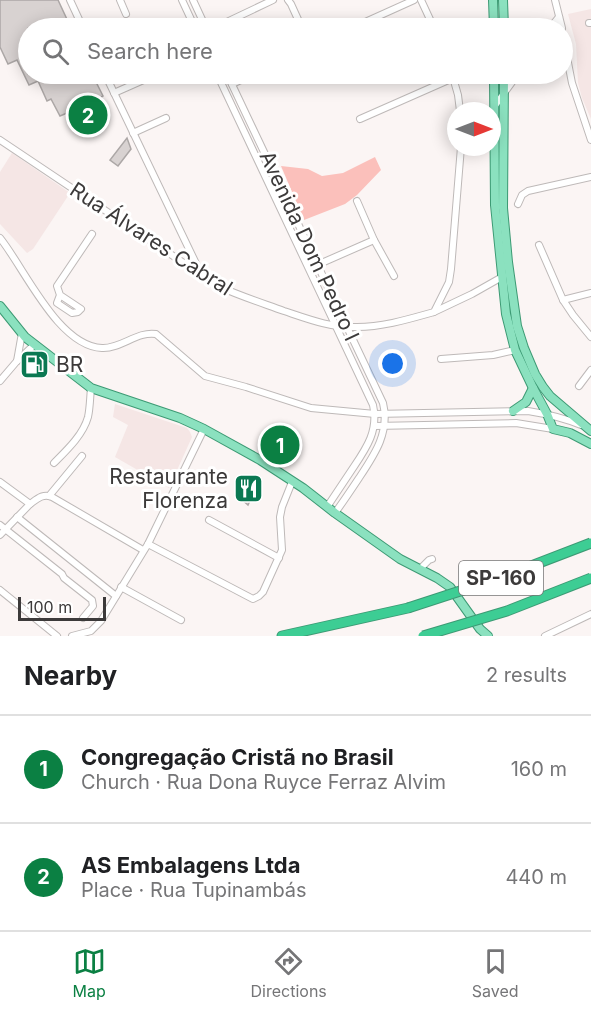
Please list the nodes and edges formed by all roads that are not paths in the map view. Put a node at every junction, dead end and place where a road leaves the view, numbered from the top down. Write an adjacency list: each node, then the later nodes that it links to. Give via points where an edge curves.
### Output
1 (70, 0): 14 (street)
2 (120, 0): 12 (street)
3 (192, 0): 11 (street); 16 (street)
4 (273, 0): 17 (street)
5 (288, 0): 18 (street)
6 (414, 0): 19 (street)
7 (421, 0): 20 (street)
8 (493, 0): 21 (main road)
9 (503, 0): 22 (main road)
10 (555, 0): 13 (street)
11 (183, 2): 15 (street)
12 (126, 14)
13 (559, 17)
14 (78, 18)
15 (190, 18)
16 (201, 18)
17 (235, 18)
18 (297, 18)
19 (374, 18)
20 (429, 18)
21 (496, 18)
22 (504, 18)
23 (110, 84): 33 (street)
24 (134, 84): 33 (street)
25 (222, 84): 43 (street, Avenida Dom Pedro I)
26 (232, 84): 42 (street, Avenida Dom Pedro I)
27 (436, 84): 39 (street)
28 (454, 84): 35 (street)
29 (494, 84): 36 (main road)
30 (504, 84): 34 (main road)
31 (511, 84): 34 (street)
32 (573, 84): 40 (street)
33 (114, 93): 41 (street)
34 (504, 94): 37 (street); 85 (main road, via 503,208 518,326 543,387)
35 (457, 102)
36 (493, 102)
37 (498, 102)
38 (166, 118): 41 (street)
39 (360, 119)
40 (589, 127): 45 (street)
41 (133, 132): 57 (street)
42 (256, 134): 43 (street); 55 (street, Avenida Dom Pedro I)
43 (247, 139): 64 (street, Avenida Dom Pedro I)
44 (0, 140): 57 (street, Rua Álvares Cabral)
45 (591, 140)
46 (461, 156): 63 (street, via 451,269)
47 (494, 156): 58 (main road)
48 (591, 177): 50 (street, via 528,191)
49 (357, 201): 53 (street)
50 (518, 204)
51 (92, 234): 60 (street, via 57,286)
52 (0, 238): 78 (street, via 56,320 79,340 104,348 156,334 205,376 311,408)
53 (374, 240): 55 (street); 56 (street)
54 (539, 244): 61 (street)
55 (317, 265): 65 (street, Avenida Dom Pedro I)
56 (394, 276)
57 (202, 277): 64 (street, Rua Álvares Cabral, via 239,295)
58 (502, 277): 63 (street, Rua Álvares Cabral); 69 (main road, via 506,314)
59 (591, 293): 61 (street)
60 (60, 295)
61 (563, 300): 67 (street)
62 (0, 306): 66 (main road)
63 (434, 312): 65 (street, Rua Álvares Cabral, via 382,325)
64 (335, 326): 65 (street, Rua Álvares Cabral); 78 (street, Avenida Dom Pedro I)
65 (347, 327): 79 (street, Avenida Dom Pedro I)
66 (22, 333): 68 (main road); 71 (street)
67 (591, 337)
68 (34, 345): 71 (street); 75 (main road)
69 (516, 350): 70 (street); 76 (main road)
70 (441, 359)
71 (16, 361): 73 (street)
72 (591, 370): 74 (street)
73 (0, 381)
74 (579, 386)
75 (91, 388): 83 (main road); 88 (street, via 86,423)
76 (533, 388): 77 (main road, via 526,402); 80 (main road)
77 (513, 411): 79 (street); 80 (street)
78 (375, 414): 79 (street); 81 (street, Avenida Dom Pedro I)
79 (386, 414): 82 (street, Avenida Dom Pedro I)
80 (547, 414): 84 (main road); 85 (street)
81 (375, 426): 82 (street); 93 (street, Avenida Dom Pedro I, via 368,446)
82 (385, 426): 84 (street, via 516,423); 94 (street, Avenida Dom Pedro I, via 375,453)
83 (204, 429): 90 (main road); 100 (street)
84 (554, 429): 86 (main road)
85 (590, 430)
86 (591, 444)
87 (82, 456): 91 (street)
88 (54, 463)
89 (0, 482): 92 (street)
90 (292, 482): 93 (main road); 101 (street, via 280,517)
91 (49, 496): 92 (street); 100 (street)
92 (30, 504): 95 (street)
93 (327, 507): 94 (main road)
94 (335, 513): 103 (main road)
95 (17, 517): 97 (street); 107 (street)
96 (209, 520): 101 (street)
97 (3, 527): 98 (street); 109 (street, via 92,600 93,606)
98 (0, 535)
99 (591, 543): 114 (highway, SP-160, bridge, via 408,608)
100 (146, 547): 101 (street, via 252,599 263,592); 105 (street)
101 (279, 558)
102 (432, 559): 103 (street)
103 (420, 569): 111 (main road, via 450,587)
104 (591, 578): 115 (highway, SP-160, bridge, via 507,611)
105 (121, 587): 107 (street); 110 (street)
106 (0, 590): 112 (street)
107 (116, 596): 113 (street, via 97,626)
108 (591, 614): 117 (street)
109 (83, 618)
110 (181, 620)
111 (481, 633): 116 (main road)
112 (57, 636)
113 (72, 636)
114 (282, 636)
115 (423, 636)
116 (488, 636)
117 (545, 636)

